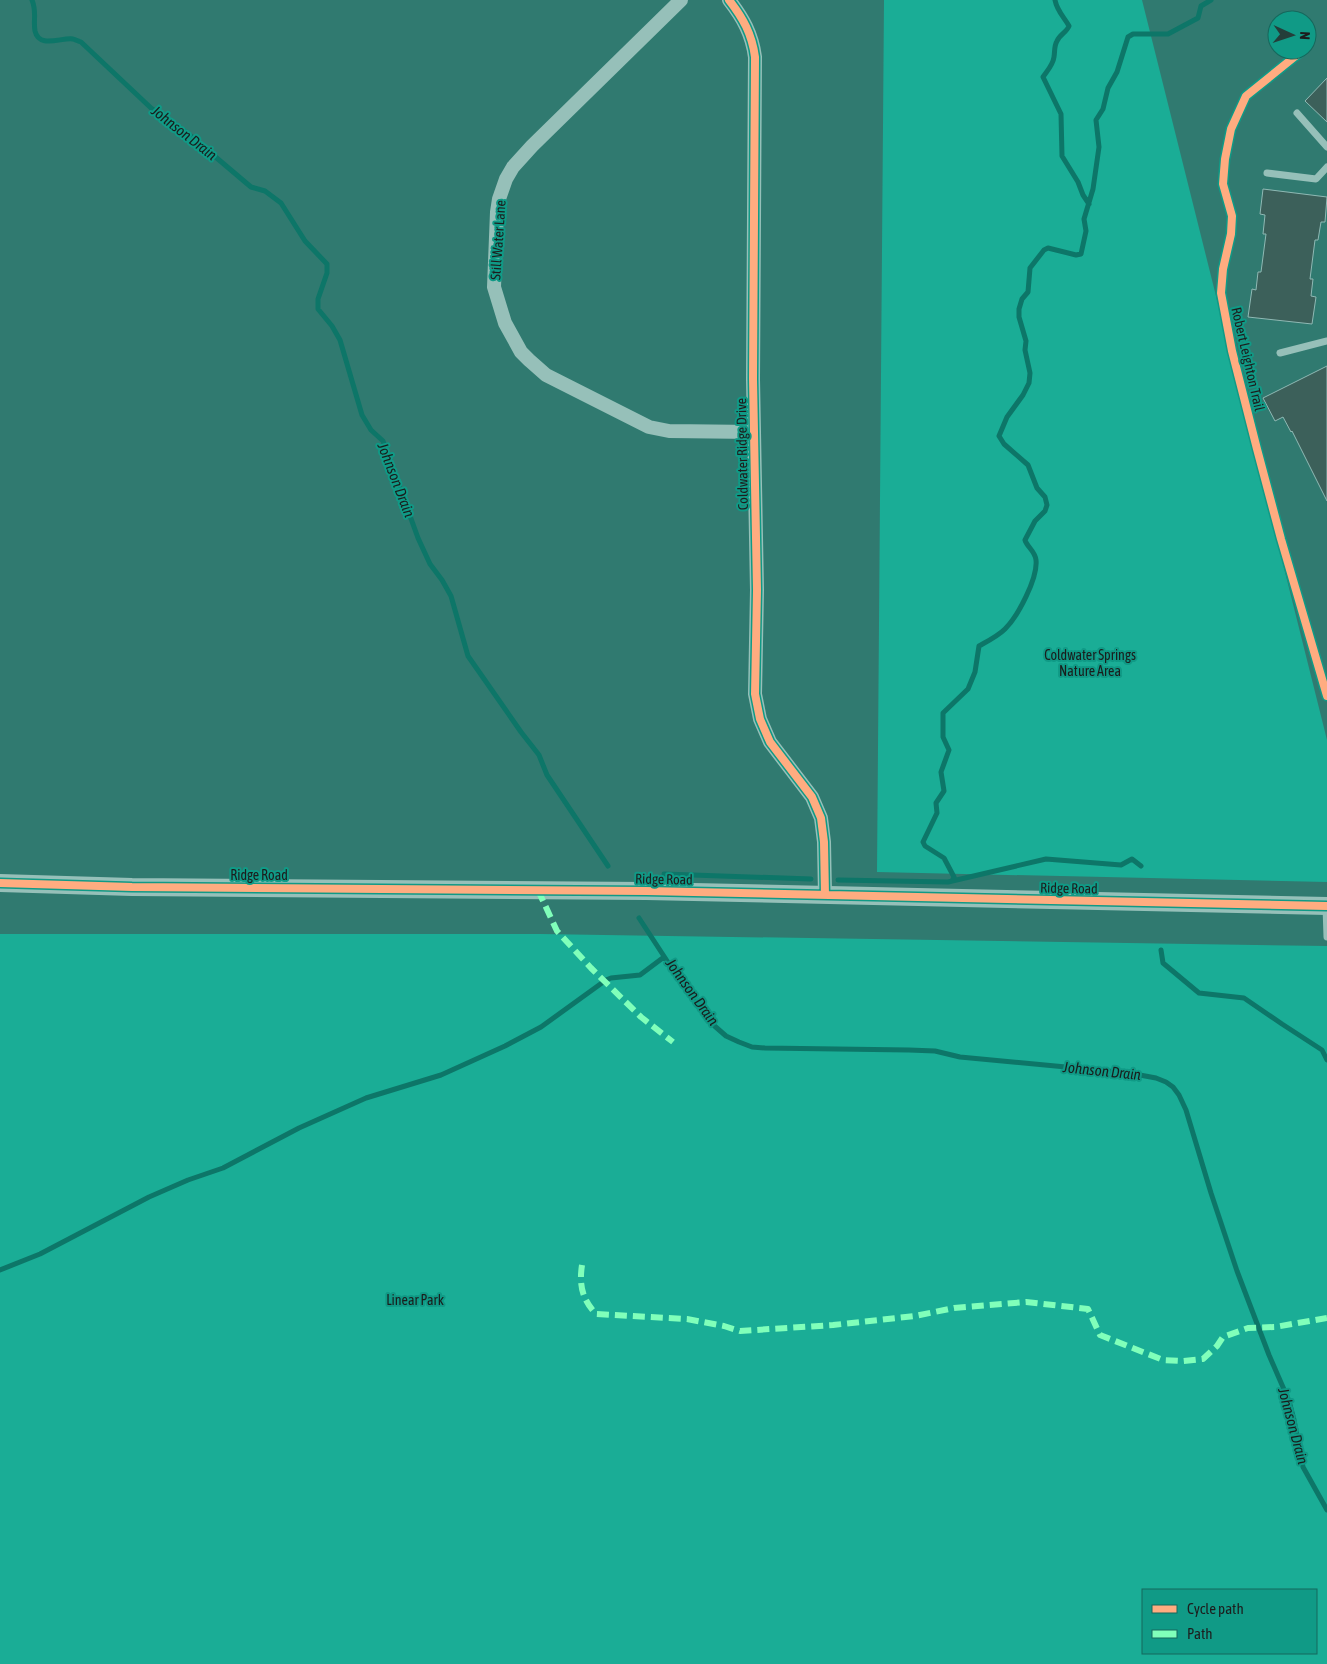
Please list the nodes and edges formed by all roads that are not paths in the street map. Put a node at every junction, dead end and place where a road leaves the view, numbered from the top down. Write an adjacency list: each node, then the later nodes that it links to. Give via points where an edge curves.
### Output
1 (681, 0): 9 (street, Still Water Lane, via 532,146 506,179 496,212 494,287 500,311 514,342 546,375 658,430)
2 (729, 0): 9 (street, Coldwater Ridge Drive, via 749,31 755,57)
3 (1297, 114): 4 (lane)
4 (1327, 147)
5 (1327, 167): 6 (lane, via 1316,179)
6 (1267, 173)
7 (1327, 341): 8 (lane)
8 (1280, 353)
9 (754, 432): 11 (street, Coldwater Ridge Drive, via 757,708 770,742 812,797 819,812 823,831)
10 (0, 883): 11 (street, Ridge Road)
11 (825, 895): 12 (street, Ridge Road)
12 (1327, 906): 13 (lane)
13 (1327, 937)

